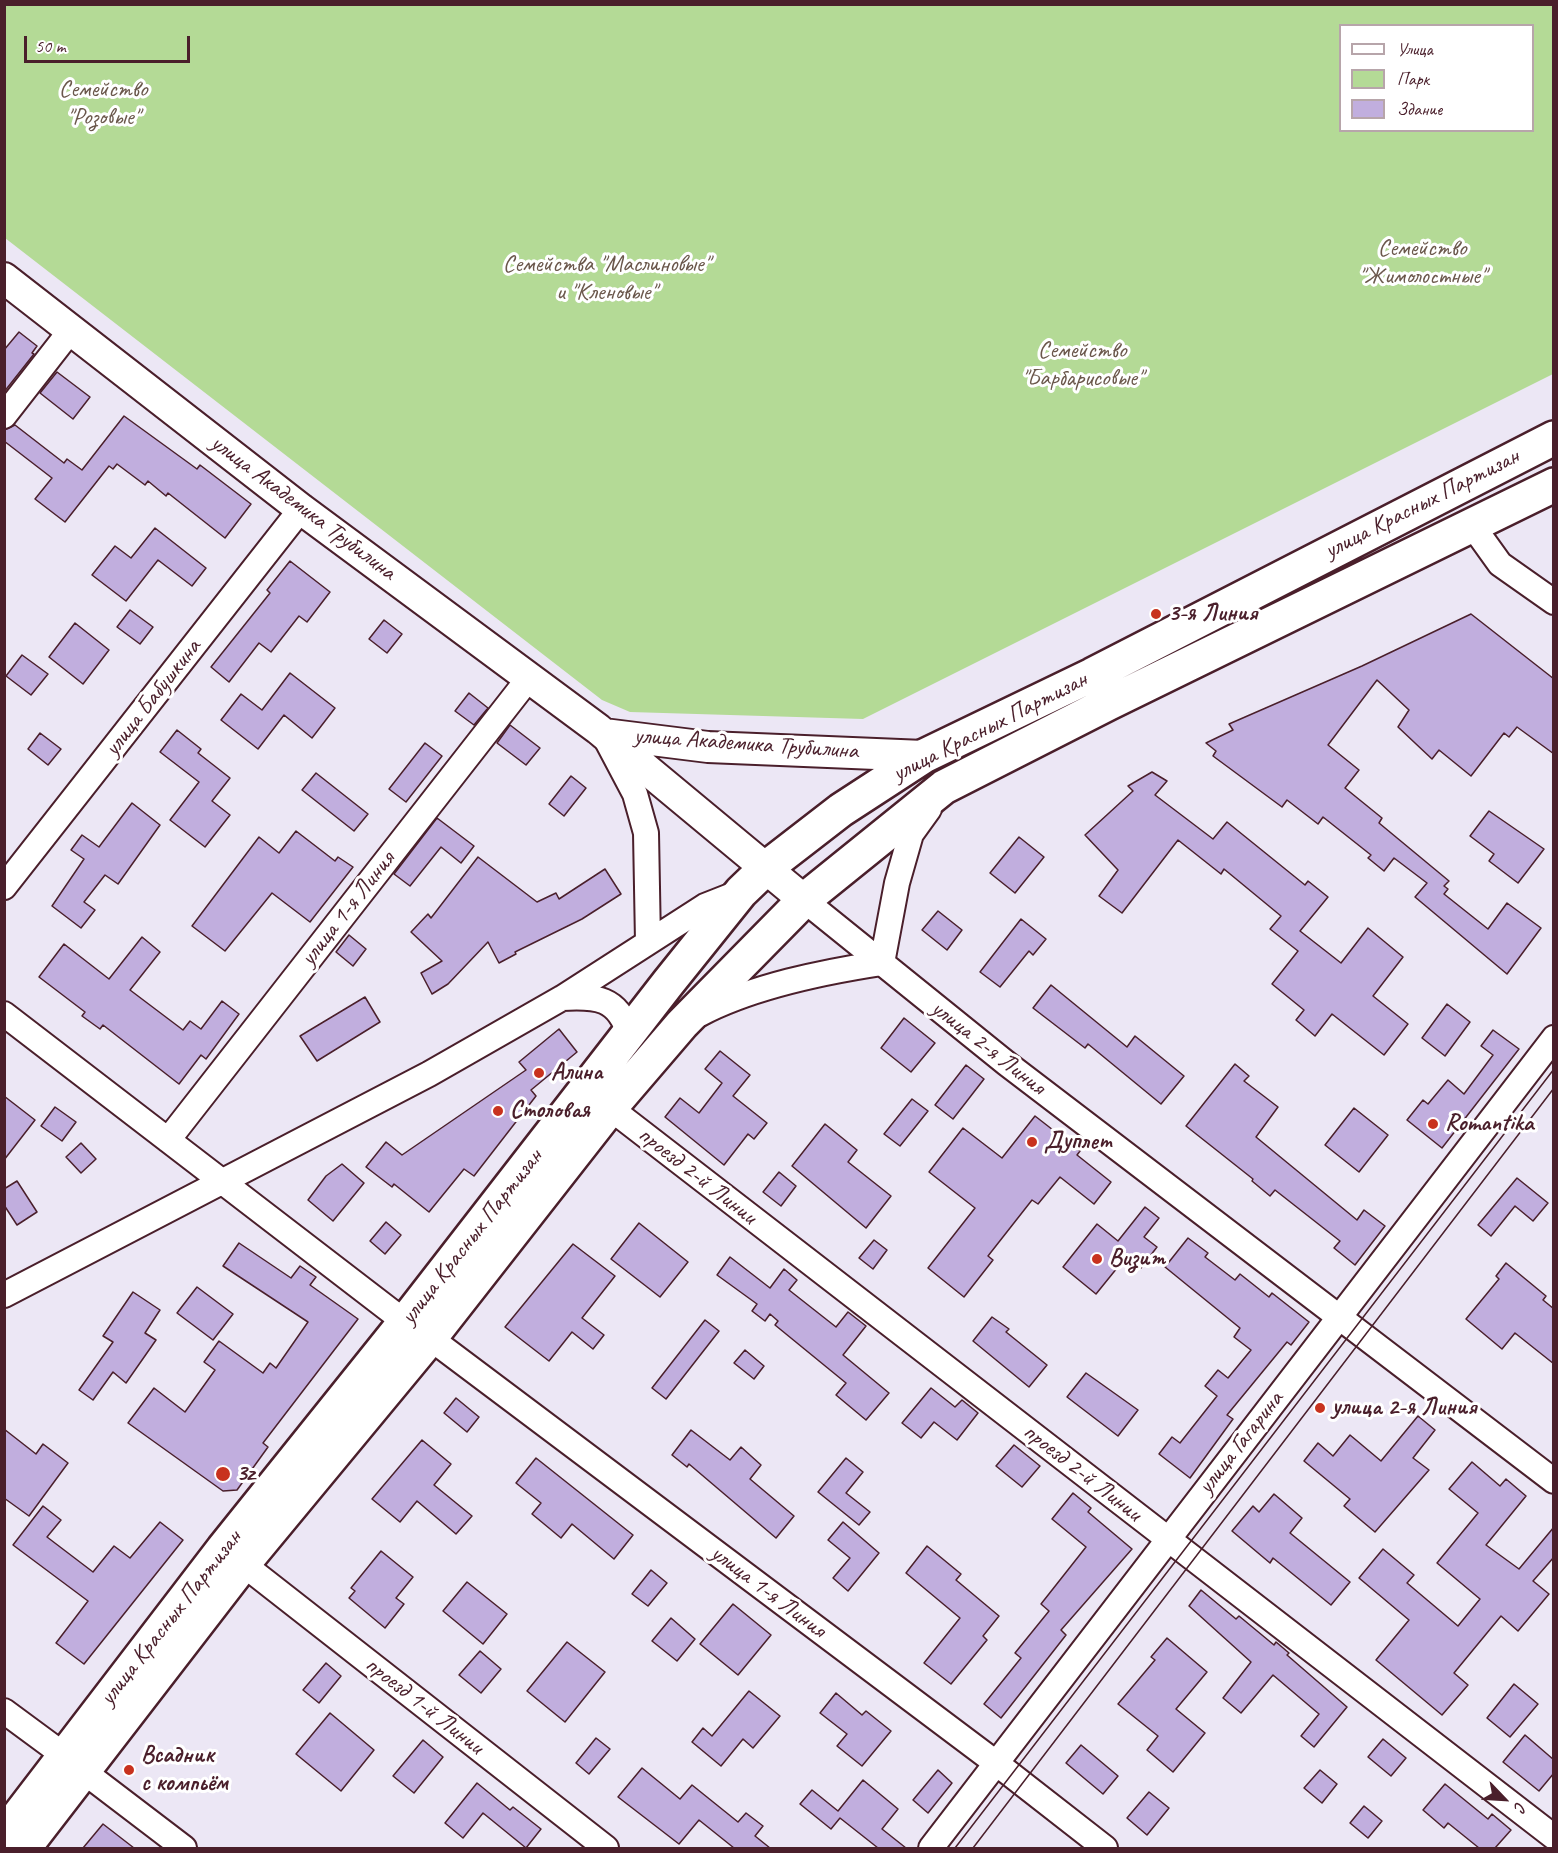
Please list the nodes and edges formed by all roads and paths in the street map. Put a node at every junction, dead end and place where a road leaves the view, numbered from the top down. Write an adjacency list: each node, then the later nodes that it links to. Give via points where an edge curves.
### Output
1 (4, 278): 2 (main road, улица Академика Трубилина)
2 (71, 330): 3 (street); 6 (main road, улица Академика Трубилина)
3 (4, 416)
4 (1554, 438): 11 (highway, улица Красных Партизан, via 1092,675)
5 (1554, 484): 7 (highway, улица Красных Партизан)
6 (301, 508): 9 (main road, улица Академика Трубилина); 14 (street, улица Бабушкина)
7 (1472, 525): 8 (street, via 1500,564); 12 (highway, улица Красных Партизан)
8 (1554, 602)
9 (529, 678): 10 (main road, улица Академика Трубилина); 25 (street, улица 1-я Линия)
10 (604, 734): 11 (main road, улица Академика Трубилина, via 708,747); 13 (main road, улица Академика Трубилина); 17 (street, улица Академика Трубилина, via 635,794 646,833)
11 (924, 756): 13 (highway, улица Красных Партизан, via 841,810)
12 (944, 787): 16 (highway, улица Красных Партизан); 18 (street, via 911,834)
13 (766, 868): 15 (highway, улица Красных Партизан); 16 (main road, улица 2-я Линия)
14 (4, 887)
15 (741, 892): 17 (street, via 705,906); 22 (highway, улица Красных Партизан)
16 (804, 900): 18 (street, улица 2-я Линия); 21 (highway, улица Красных Партизан)
17 (648, 942): 19 (street)
18 (882, 963): 21 (street, via 830,971 722,1003); 28 (street, улица 2-я Линия, via 1006,1063)
19 (562, 998): 22 (street, via 591,996 608,1002 625,1020); 26 (street, via 429,1074)
20 (4, 1014): 25 (street, улица 1-я Линия)
21 (682, 1024): 24 (highway, улица Красных Партизан)
22 (629, 1034): 29 (highway, улица Красных Партизан)
23 (1554, 1038): 28 (street, улица Гагарина)
24 (610, 1108): 29 (highway, улица Красных Партизан); 31 (street, проезд 2-й Линии)
25 (168, 1140): 26 (street, улица 1-я Линия)
26 (223, 1182): 27 (street); 29 (street, улица 1-я Линия)
27 (4, 1295)
28 (1339, 1316): 30 (street, улица 2-я Линия); 31 (street, улица Гагарина)
29 (418, 1330): 32 (highway, улица Красных Партизан); 34 (street, улица 1-я Линия); 35 (highway, улица Красных Партизан, via 223,1549)
30 (1554, 1481)
31 (1168, 1539): 34 (street, улица Гагарина); 37 (street, проезд 2-й Линии)
32 (243, 1564): 35 (highway, улица Красных Партизан); 40 (street, проезд 1-й Линии)
33 (4, 1711): 35 (street)
34 (996, 1763): 41 (street, улица Гагарина); 42 (street, улица 1-я Линия)
35 (74, 1764): 36 (highway, улица Красных Партизан); 38 (highway, улица Красных Партизан); 39 (street)
36 (4, 1835)
37 (1554, 1837)
38 (24, 1848)
39 (183, 1848)
40 (606, 1848)
41 (931, 1848)
42 (1105, 1848)

